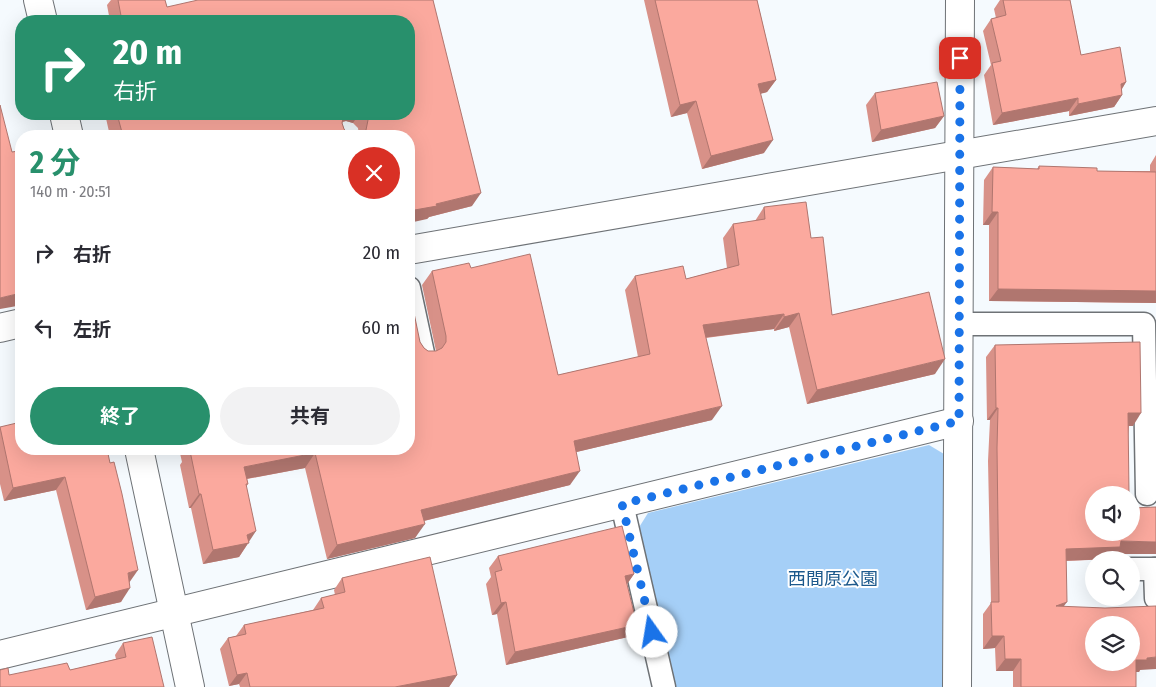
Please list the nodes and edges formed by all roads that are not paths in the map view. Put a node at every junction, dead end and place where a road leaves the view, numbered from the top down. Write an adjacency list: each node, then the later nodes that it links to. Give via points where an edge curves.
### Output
1 (38, 0): 3 (street)
2 (960, 0): 5 (street)
3 (42, 15)
4 (1156, 121): 5 (street)
5 (959, 154): 6 (street); 9 (street)
6 (415, 249)
7 (415, 316): 11 (lane)
8 (15, 324): 10 (street)
9 (959, 324): 12 (street); 14 (lane, via 1144,324)
10 (0, 328)
11 (423, 353)
12 (959, 421): 15 (street); 23 (street)
13 (140, 455): 19 (street)
14 (1146, 494)
15 (622, 504): 19 (street); 22 (lane)
16 (1140, 569): 17 (lane)
17 (1155, 569): 18 (lane)
18 (1156, 598)
19 (174, 613): 20 (street); 21 (street)
20 (0, 655)
21 (190, 687)
22 (664, 687)
23 (957, 687)

